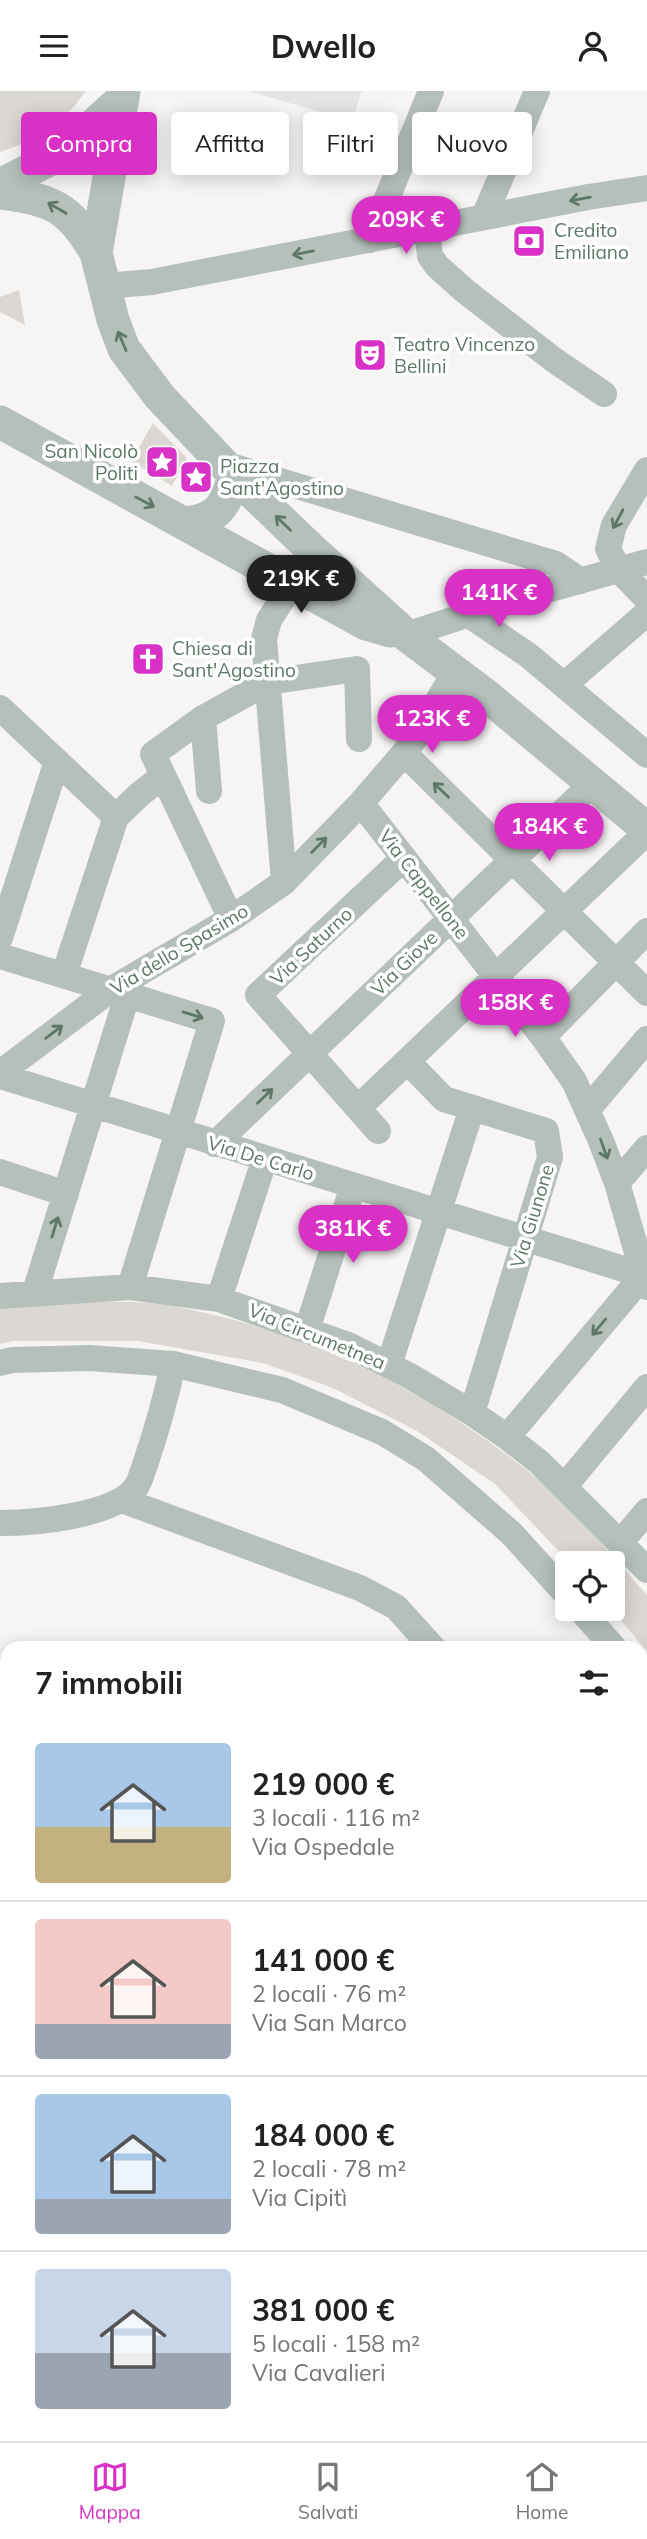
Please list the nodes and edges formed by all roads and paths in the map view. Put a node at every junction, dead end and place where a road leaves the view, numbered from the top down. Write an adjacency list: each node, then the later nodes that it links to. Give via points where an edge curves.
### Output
1 (537, 91): 7 (street, via 502,173)
2 (123, 95): 4 (street, via 51,159); 10 (street)
3 (426, 102): 9 (street)
4 (0, 185)
5 (647, 188): 7 (street, one-way to 7)
6 (0, 193): 10 (street, one-way to 6, via 61,208 31,197)
7 (493, 215): 8 (street)
8 (428, 229): 9 (street); 12 (street, via 430,256 437,265 554,360)
9 (370, 240): 11 (street, one-way to 11, via 152,282)
10 (96, 253): 11 (street)
11 (105, 285): 14 (street, one-way to 11, via 160,397 124,349)
12 (604, 394)
13 (0, 422): 16 (street, one-way to 16)
14 (229, 469): 16 (street, via 229,494 218,511 204,521); 19 (street, via 556,564); 24 (street, one-way to 14)
15 (647, 470): 18 (street, one-way to 18, via 614,525 608,549)
16 (184, 523): 20 (street)
17 (647, 562): 18 (street)
18 (619, 570): 19 (street); 21 (street)
19 (581, 581): 23 (street)
20 (293, 583): 24 (street, via 366,624); 26 (street, via 269,620 264,639)
21 (647, 599)
22 (647, 614): 27 (street)
23 (469, 615): 24 (street); 27 (street)
24 (406, 635): 25 (street)
25 (455, 672): 32 (street, Via dello Spasimo, via 418,734); 35 (street)
26 (268, 682): 29 (street); 30 (street, via 357,669); 42 (street)
27 (564, 685): 31 (street)
28 (0, 708): 33 (street)
29 (203, 718): 34 (street, via 153,754); 36 (street)
30 (359, 739)
31 (647, 755)
32 (410, 760): 37 (street, Via dello Spasimo); 41 (street, one-way to 32)
33 (57, 761): 38 (street); 47 (street)
34 (163, 776): 38 (street); 44 (street)
35 (593, 783): 39 (street); 41 (street, Via Giove)
36 (209, 791)
37 (360, 811): 40 (street, Via Cappellone); 42 (street, Via dello Spasimo, one-way to 37)
38 (116, 817): 50 (street)
39 (647, 830): 43 (street)
40 (404, 858): 45 (street, Via Cappellone); 56 (street, Via Saturno, via 258,995)
41 (512, 860): 43 (street); 45 (street, Via Giove)
42 (284, 882): 44 (street, Via dello Spasimo)
43 (564, 912): 49 (street); 51 (street)
44 (230, 919): 52 (street, Via dello Spasimo)
45 (451, 919): 51 (street, Via Cappellone); 56 (street, Via Giove)
46 (647, 931): 49 (street)
47 (0, 939)
48 (0, 956): 50 (street)
49 (616, 963): 53 (street); 54 (street)
50 (64, 975): 52 (street)
51 (496, 977): 54 (street, Via Cappellone); 57 (street)
52 (124, 987): 58 (street, Via dello Spasimo, one-way to 52); 59 (street); 64 (street, one-way to 64, via 212,1021)
53 (647, 993)
54 (543, 1037): 62 (street, Via Cappellone)
55 (647, 1039): 62 (street)
56 (309, 1053): 60 (street, Via Saturno); 65 (street, Via Giove, one-way to 56)
57 (407, 1061): 60 (street); 61 (street, Via Giunone, via 444,1099)
58 (0, 1075): 59 (street, Via De Carlo)
59 (93, 1105): 64 (street, Via De Carlo); 71 (street)
60 (358, 1108): 63 (street, Via Saturno)
61 (472, 1108): 72 (street); 73 (street, Via Giunone, via 545,1131 551,1157)
62 (588, 1109): 69 (street, Via Cappellone, one-way to 69)
63 (378, 1131)
64 (178, 1132): 65 (street, Via De Carlo); 75 (street)
65 (215, 1144): 67 (street, Via De Carlo)
66 (647, 1147): 69 (street)
67 (265, 1158): 70 (street, Via De Carlo); 78 (street)
68 (0, 1172): 71 (street)
69 (617, 1183): 74 (street, Via Cappellone)
70 (353, 1186): 72 (street, Via De Carlo); 79 (street)
71 (66, 1194): 76 (street, one-way to 71)
72 (438, 1212): 73 (street, Via De Carlo); 82 (street)
73 (525, 1239): 74 (street, Via De Carlo); 84 (street, Via Giunone)
74 (646, 1277): 85 (street, one-way to 85)
75 (130, 1287): 76 (street, Via Circumetnea); 78 (street, Via Circumetnea)
76 (35, 1292): 77 (street, Via Circumetnea)
77 (0, 1296)
78 (219, 1299): 79 (street, Via Circumetnea)
79 (307, 1330): 82 (street, Via Circumetnea)
80 (0, 1363): 81 (street, via 89,1358)
81 (173, 1364): 87 (street, via 164,1411 137,1486); 92 (street, via 282,1390 382,1432 426,1459 473,1498)
82 (389, 1364): 84 (street, Via Circumetnea)
83 (647, 1387): 86 (street)
84 (472, 1412): 85 (street, Via Circumetnea)
85 (507, 1437): 86 (street, Via Circumetnea)
86 (564, 1487): 90 (street, Via Circumetnea)
87 (122, 1500): 89 (street, via 68,1518); 94 (street, via 360,1588 396,1607)
88 (647, 1511): 90 (street)
89 (0, 1523)
90 (621, 1542): 91 (street, Via Circumetnea)
91 (647, 1570)
92 (555, 1582)
93 (590, 1621): 95 (street)
94 (427, 1641)
95 (608, 1641)

